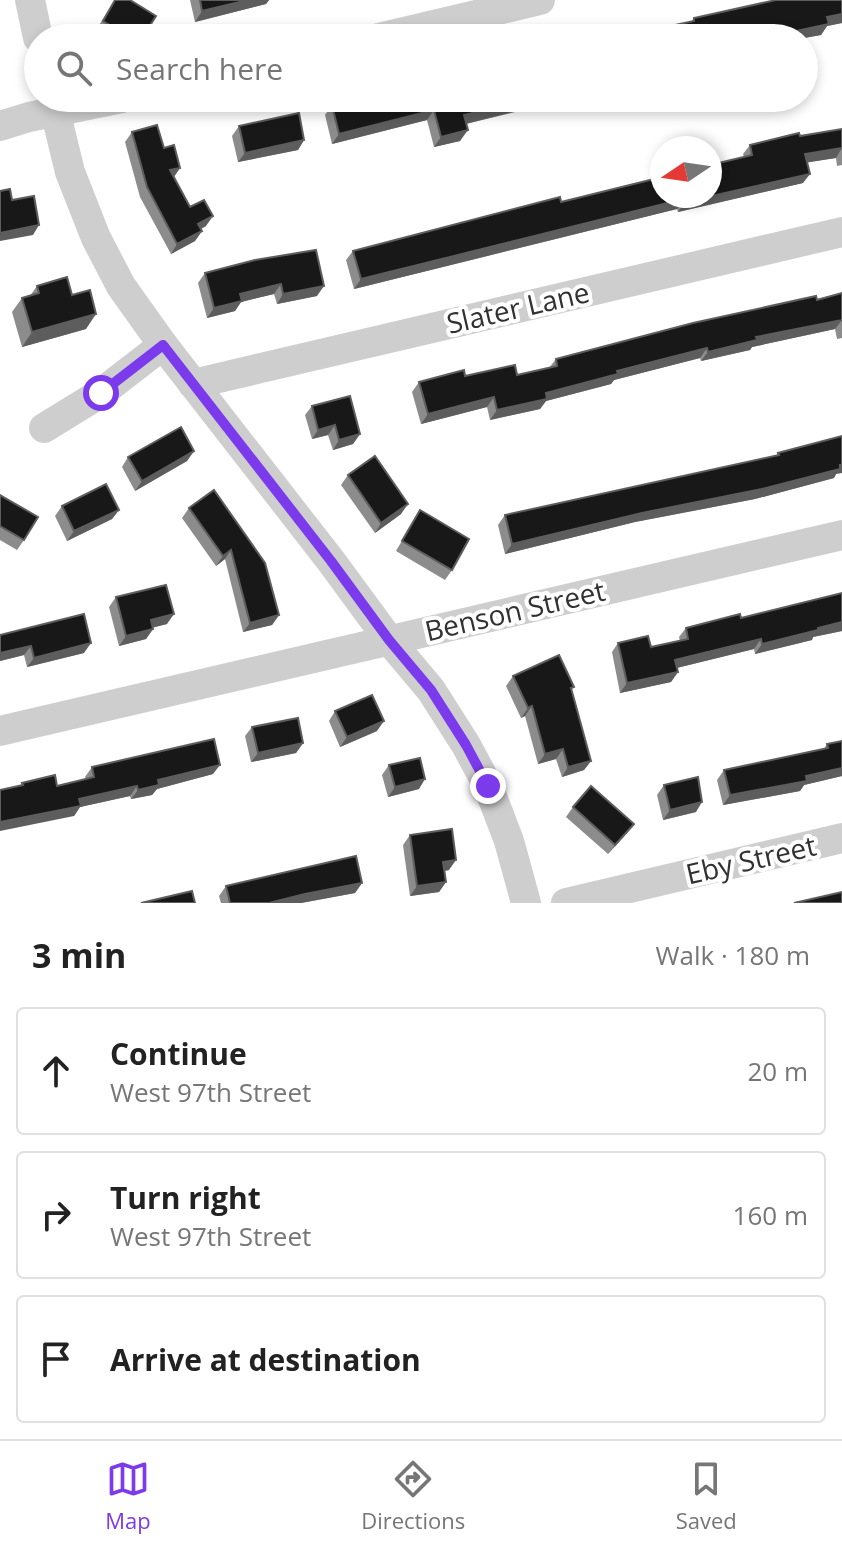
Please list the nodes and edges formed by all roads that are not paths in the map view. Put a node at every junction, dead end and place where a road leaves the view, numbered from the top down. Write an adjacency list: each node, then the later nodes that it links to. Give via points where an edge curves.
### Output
1 (30, 0): 3 (street)
2 (540, 0): 4 (street)
3 (35, 24)
4 (438, 24)
5 (36, 112): 7 (street)
6 (56, 112): 9 (street, via 70,172 96,238 121,286)
7 (0, 126)
8 (842, 232): 10 (street, Slater Lane)
9 (163, 345): 10 (street); 11 (street)
10 (193, 384): 13 (street)
11 (44, 428)
12 (842, 535): 13 (street, Benson Street)
13 (389, 640): 14 (street, Benson Street); 16 (street, via 431,690 488,786)
14 (0, 731)
15 (842, 838): 17 (street, Eby Street)
16 (526, 903)
17 (566, 903)

